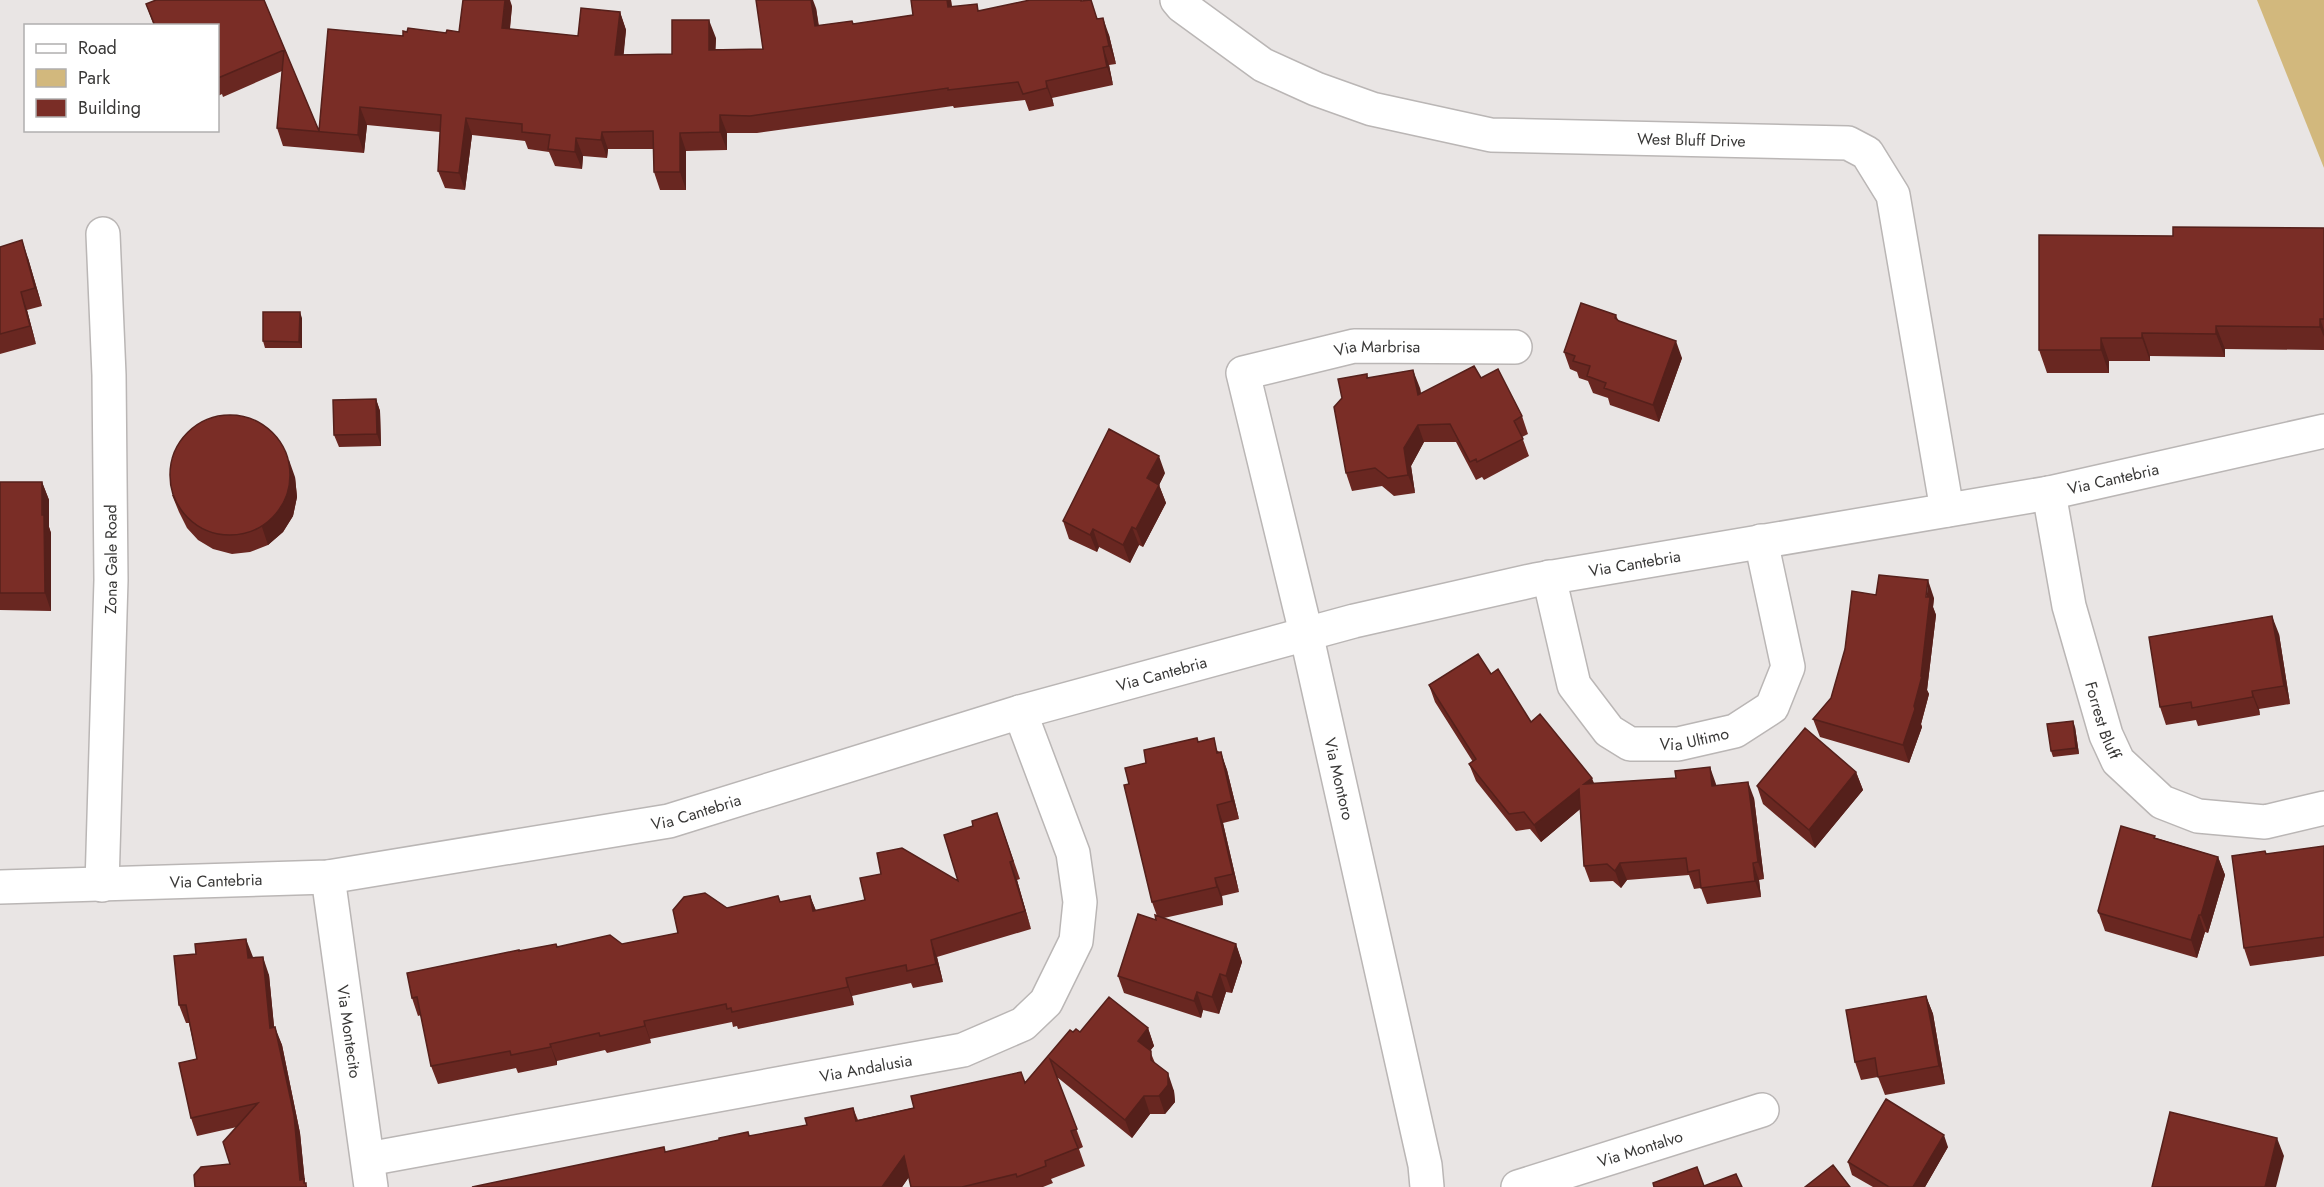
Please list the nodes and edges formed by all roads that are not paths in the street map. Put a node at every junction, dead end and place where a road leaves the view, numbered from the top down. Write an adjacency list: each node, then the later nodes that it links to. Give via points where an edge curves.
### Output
1 (1177, 0): 7 (street, West Bluff Drive, via 1263,64 1372,109 1491,135 1848,143 1867,153 1893,195)
2 (103, 234): 14 (street, Zona Gale Road, via 111,580)
3 (1515, 347): 4 (street, Via Marbrisa, via 1354,346)
4 (1243, 373): 10 (street, Via Montoro)
5 (2324, 431): 6 (street, Via Cantebria)
6 (2049, 493): 7 (street, Via Cantebria); 12 (street, Forrest Bluff, via 2069,606 2106,735 2118,761 2162,802 2198,816 2265,822)
7 (1947, 510): 8 (street, Via Cantebria)
8 (1761, 541): 9 (street, Via Cantebria); 9 (street, Via Ultimo, via 1788,668 1772,707 1735,731 1678,744 1630,744 1609,731 1574,685)
9 (1549, 577): 10 (street, Via Cantebria)
10 (1306, 633): 11 (street, Via Cantebria); 18 (street, Via Montoro)
11 (1020, 712): 13 (street, Via Cantebria, via 669,821); 17 (street, Via Andalusia, via 1073,853 1080,902 1077,941 1046,1002 1023,1024 963,1050)
12 (2324, 808)
13 (328, 877): 14 (street, Via Cantebria); 17 (street, Via Montecito)
14 (102, 885): 15 (street, Via Cantebria)
15 (0, 887)
16 (1762, 1110): 19 (street, Via Montalvo)
17 (370, 1173)
18 (1427, 1187)
19 (1518, 1187)

